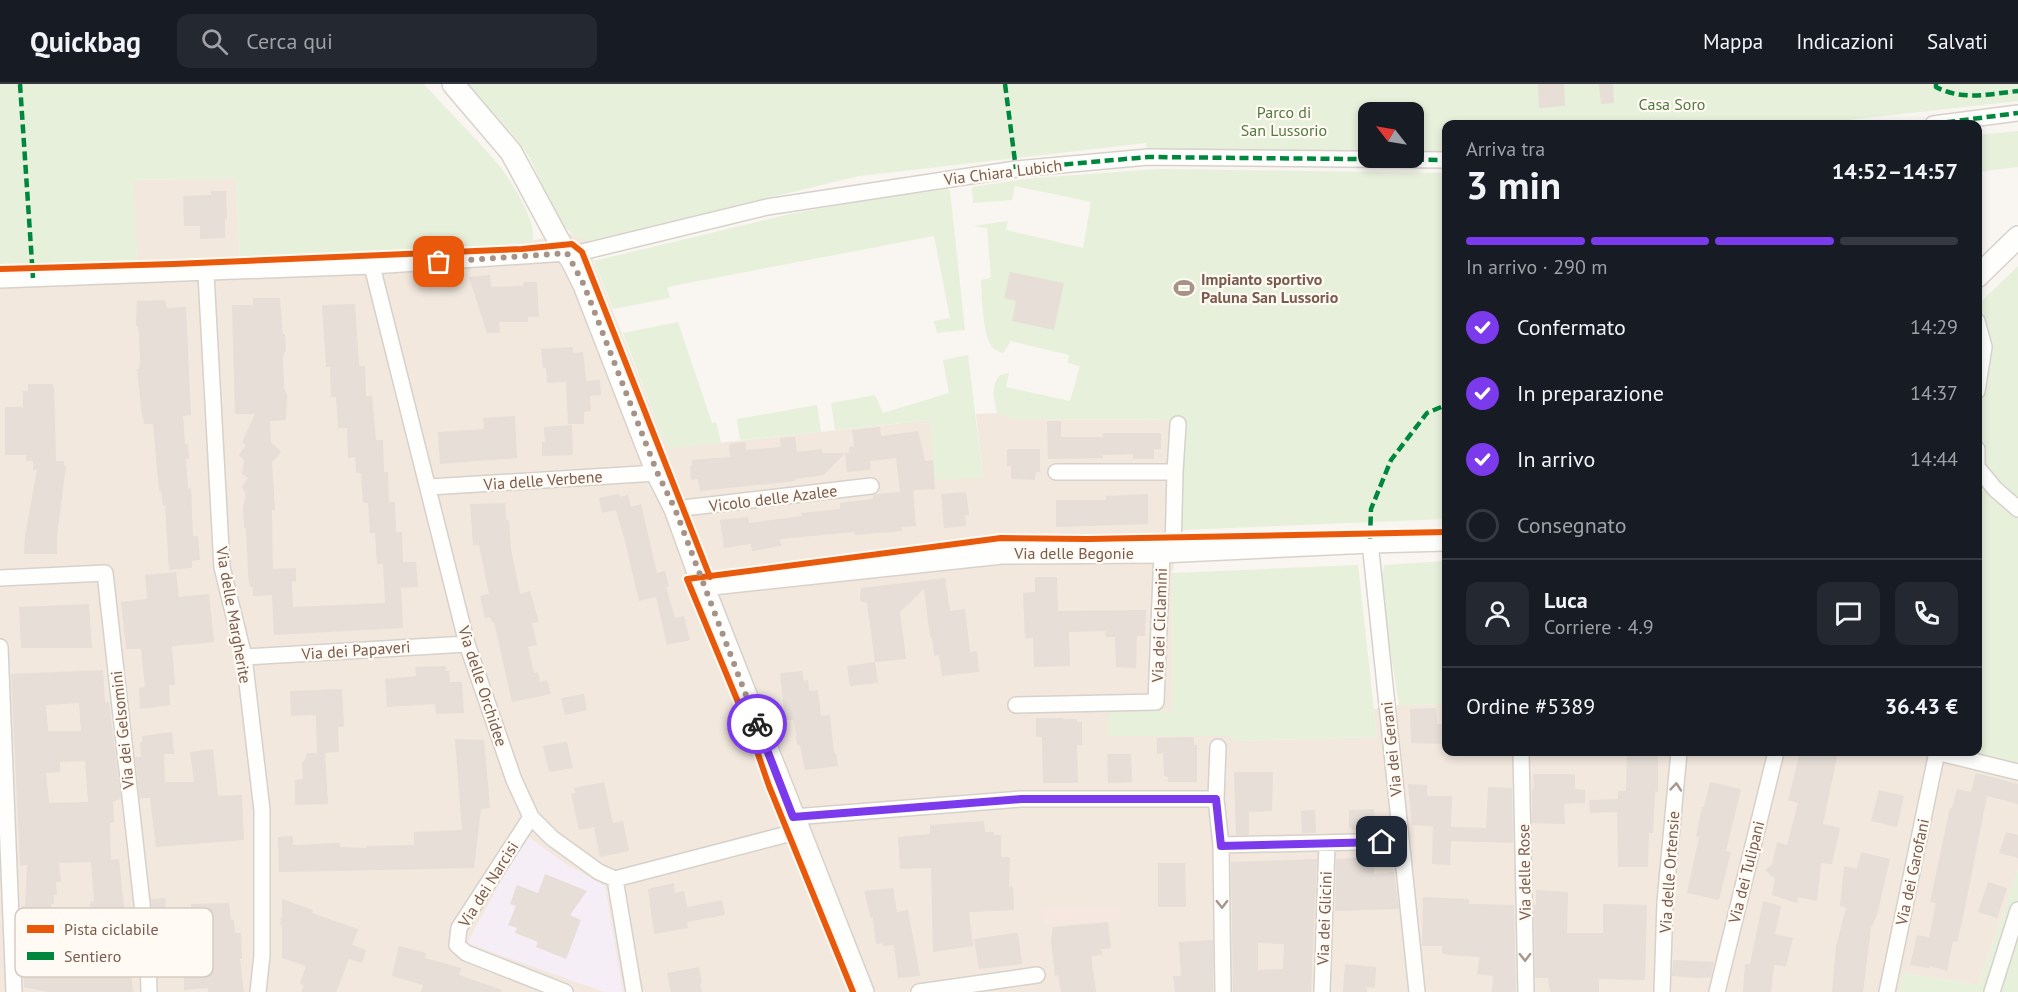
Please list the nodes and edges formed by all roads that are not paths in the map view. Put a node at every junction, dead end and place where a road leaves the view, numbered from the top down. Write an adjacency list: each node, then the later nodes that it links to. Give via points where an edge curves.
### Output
1 (453, 84): 6 (street, via 511,152)
2 (2018, 113): 3 (street)
3 (1964, 120)
4 (1442, 160): 6 (street, Via Chiara Lubich, via 1148,158 1024,168 767,207)
5 (2018, 237): 8 (street)
6 (567, 253): 7 (street, Via Chiara Lubich); 14 (street, via 584,285)
7 (372, 266): 9 (street, Via Chiara Lubich); 19 (street, Via delle Orchidee)
8 (1982, 272)
9 (206, 274): 10 (street, Via Chiara Lubich); 29 (street, Via delle Margherite, via 222,567)
10 (0, 280)
11 (1982, 340): 12 (street)
12 (1982, 360)
13 (1178, 424): 16 (street, Via dei Ciclamini)
14 (657, 472): 19 (street, Via delle Verbene); 20 (street)
15 (1056, 472): 16 (street)
16 (1174, 472): 24 (street, Via dei Ciclamini)
17 (1982, 473): 21 (street)
18 (871, 486): 20 (street, Vicolo delle Azalee)
19 (429, 487): 27 (street, Via delle Orchidee)
20 (675, 509): 26 (street)
21 (2018, 509)
22 (1442, 540): 23 (street, Via delle Begonie)
23 (1370, 542): 24 (street, Via delle Begonie); 41 (street, Via dei Gerani)
24 (1167, 552): 26 (street, Via delle Begonie, via 1002,553); 30 (street, Via dei Ciclamini, via 1156,702)
25 (0, 578): 45 (street, Via dei Gelsomini, via 105,573)
26 (704, 585): 40 (street)
27 (467, 644): 29 (street, Via dei Papaveri); 39 (street, Via delle Orchidee, via 514,780)
28 (0, 647): 48 (street)
29 (244, 657): 49 (street, Via delle Margherite, via 262,810 262,955)
30 (1016, 705)
31 (1218, 747): 38 (street)
32 (1521, 756): 57 (street, Via delle Rose, one-way to 57)
33 (1679, 756): 58 (street, Via delle Ortensie, one-way to 33, via 1665,902)
34 (1775, 756): 59 (street, Via dei Tulipani)
35 (1935, 756): 60 (street, Via dei Garofani)
36 (1952, 756): 37 (street)
37 (2018, 772)
38 (1216, 799): 40 (street, via 1021,799); 43 (street)
39 (531, 817): 44 (street, Via delle Orchidee, via 552,838); 50 (street, Via dei Narcisi, via 459,928 458,945 466,953)
40 (796, 824): 44 (street); 52 (street)
41 (1401, 841): 42 (street); 56 (street, Via dei Gerani)
42 (1327, 844): 43 (street); 55 (street, Via dei Glicini)
43 (1221, 846): 54 (street, one-way to 54)
44 (615, 879): 51 (street)
45 (143, 908)
46 (2018, 910): 61 (street)
47 (1037, 975): 53 (street)
48 (14, 992)
49 (258, 992)
50 (565, 992)
51 (634, 992)
52 (863, 992)
53 (919, 992)
54 (1223, 992)
55 (1322, 992)
56 (1417, 992)
57 (1526, 992)
58 (1662, 992)
59 (1717, 992)
60 (1887, 992)
61 (1992, 992)

